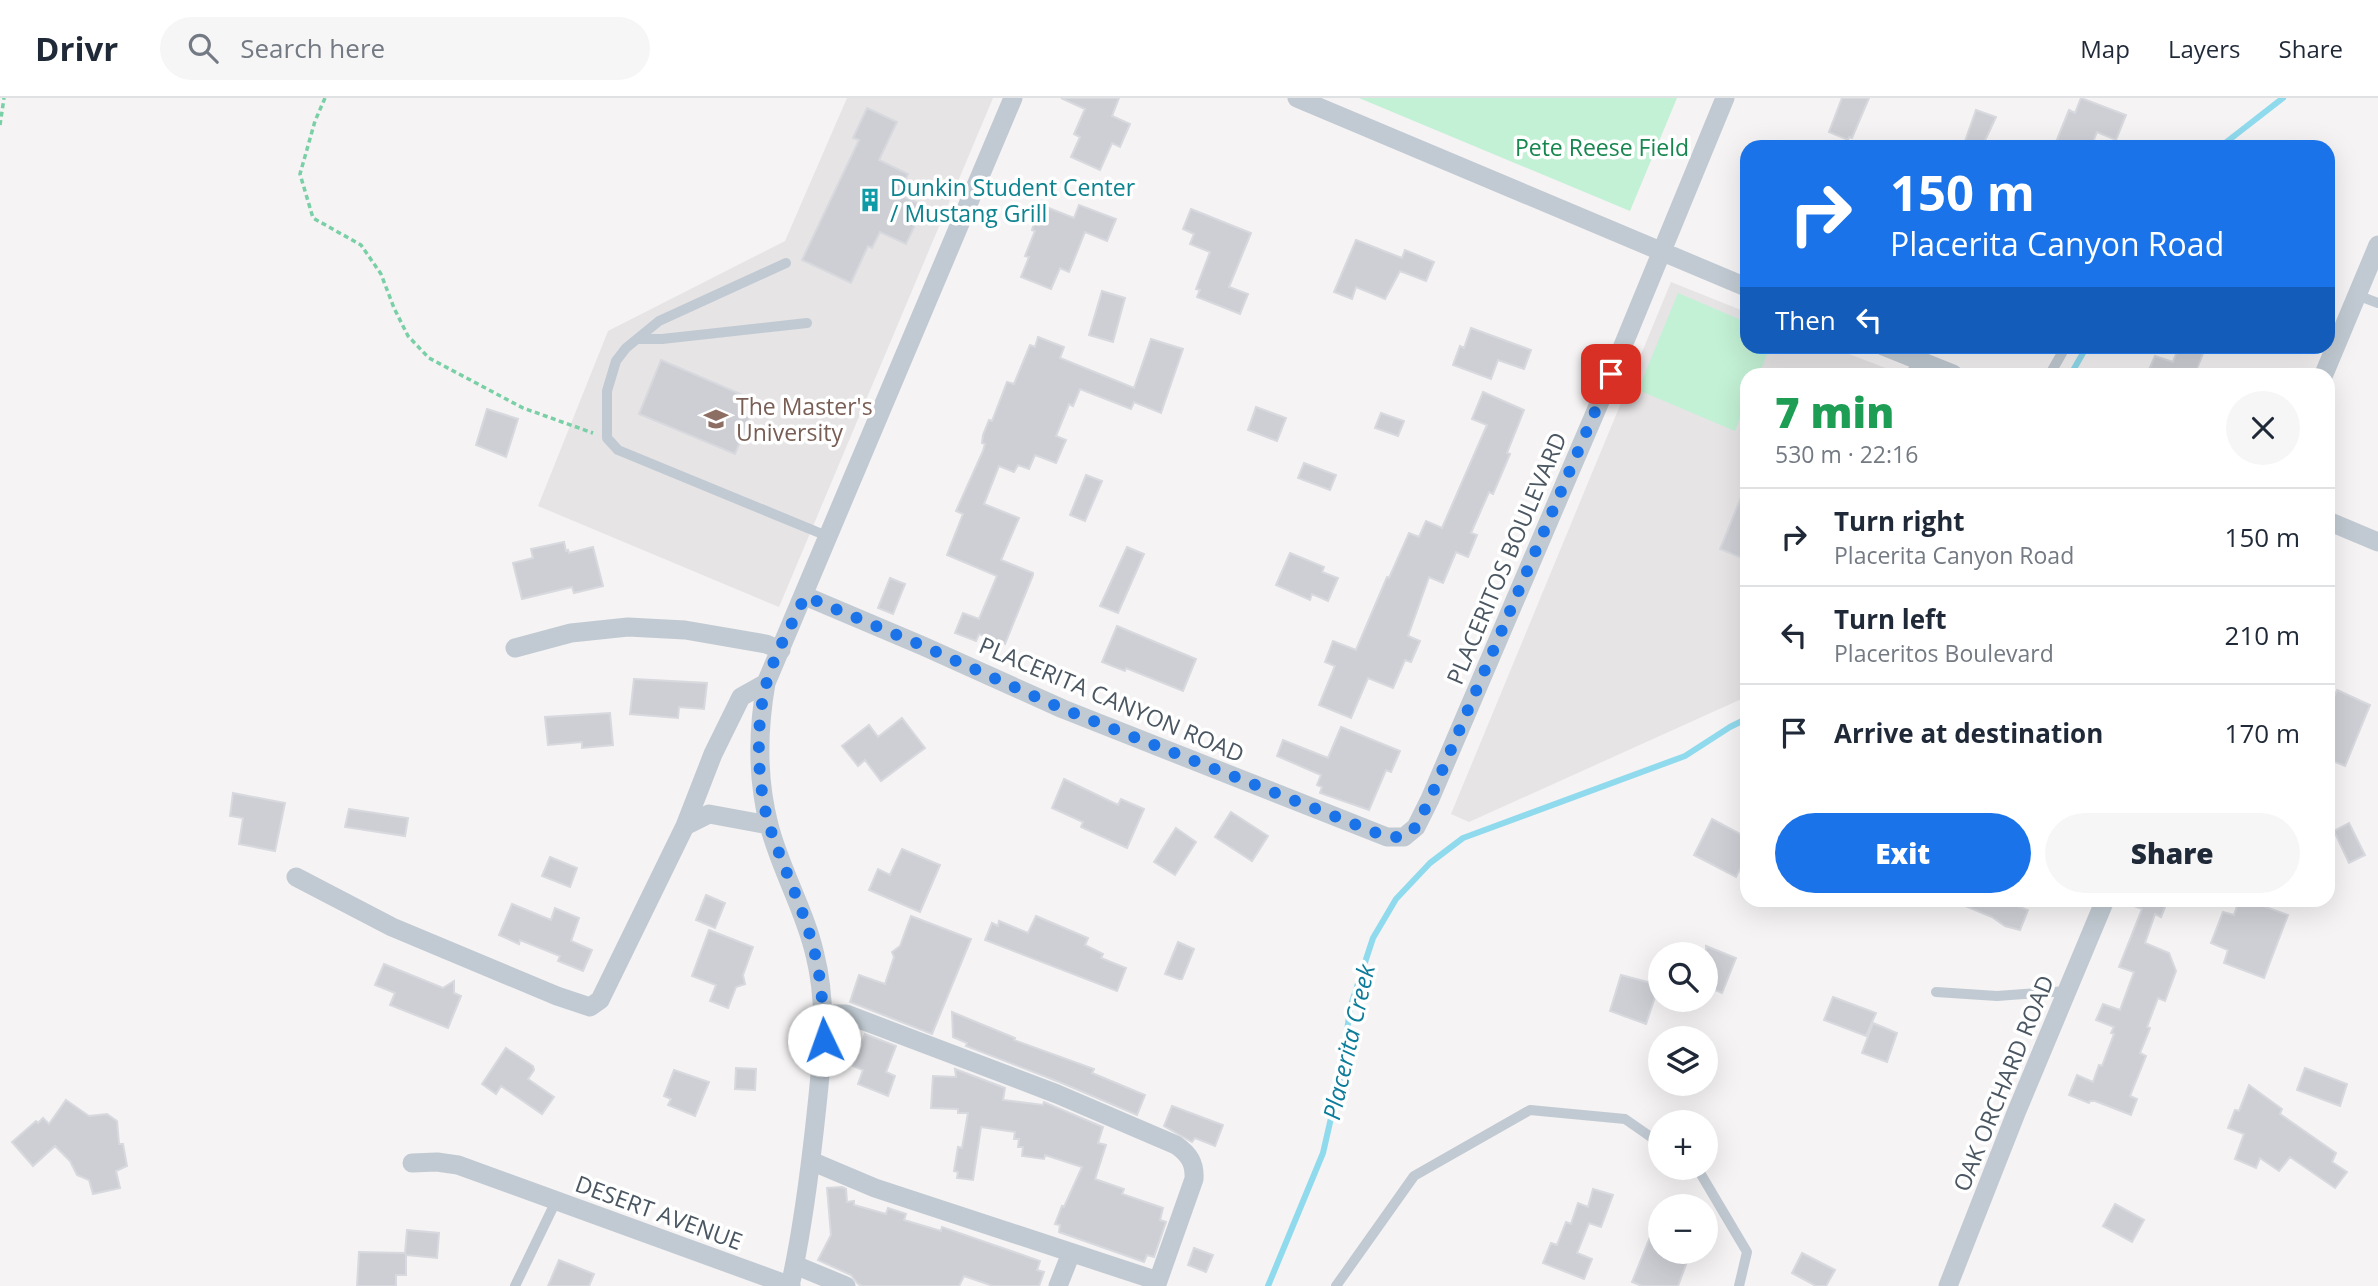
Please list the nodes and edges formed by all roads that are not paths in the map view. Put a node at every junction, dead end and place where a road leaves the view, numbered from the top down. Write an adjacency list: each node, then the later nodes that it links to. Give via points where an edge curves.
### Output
1 (1013, 98): 16 (street)
2 (1297, 98): 5 (street)
3 (1725, 98): 5 (street, PLACERITOS BOULEVARD)
4 (2378, 245): 8 (street)
5 (1663, 250): 7 (street); 24 (street, PLACERITOS BOULEVARD, via 1430,799 1416,827)
6 (786, 263): 11 (lane, via 660,321)
7 (1740, 284)
8 (2357, 295): 9 (lane); 12 (street)
9 (2378, 303)
10 (807, 323): 11 (lane)
11 (638, 339): 16 (lane, via 616,361 607,391 607,438 618,450)
12 (2335, 348)
13 (1894, 354): 14 (street)
14 (1914, 368)
15 (2335, 524): 17 (street)
16 (827, 536): 18 (street)
17 (2378, 542)
18 (805, 596): 20 (street); 24 (street, PLACERITA CANYON ROAD, via 1076,714 1387,837)
19 (516, 648): 20 (street, via 571,633 628,627 685,630)
20 (781, 650): 21 (street)
21 (766, 683): 22 (street, via 760,743); 23 (street, via 741,697)
22 (769, 825): 23 (street, via 709,814); 29 (street, via 816,954)
23 (685, 826): 25 (street, via 600,1000 590,1007 392,927)
24 (1404, 837)
25 (296, 877)
26 (2102, 907): 27 (street, OAK ORCHARD ROAD)
27 (2067, 991): 28 (lane, via 1997,996); 43 (street, OAK ORCHARD ROAD)
28 (1936, 992)
29 (823, 1014): 31 (street); 35 (street, via 846,1014 1056,1094 1184,1150 1191,1159 1194,1179 1158,1281)
30 (1648, 1135): 41 (lane, via 1625,1119 1530,1110 1415,1176)
31 (811, 1161): 35 (street, via 875,1188); 36 (street)
32 (412, 1163): 34 (street, DESERT AVENUE, via 458,1165)
33 (1704, 1180): 42 (lane, via 1747,1252)
34 (556, 1200): 37 (lane); 38 (street, DESERT AVENUE)
35 (1071, 1253): 40 (street)
36 (795, 1265): 38 (street); 39 (street)
37 (515, 1286)
38 (790, 1286)
39 (846, 1286)
40 (1058, 1286)
41 (1336, 1286)
42 (1739, 1286)
43 (1948, 1286)

